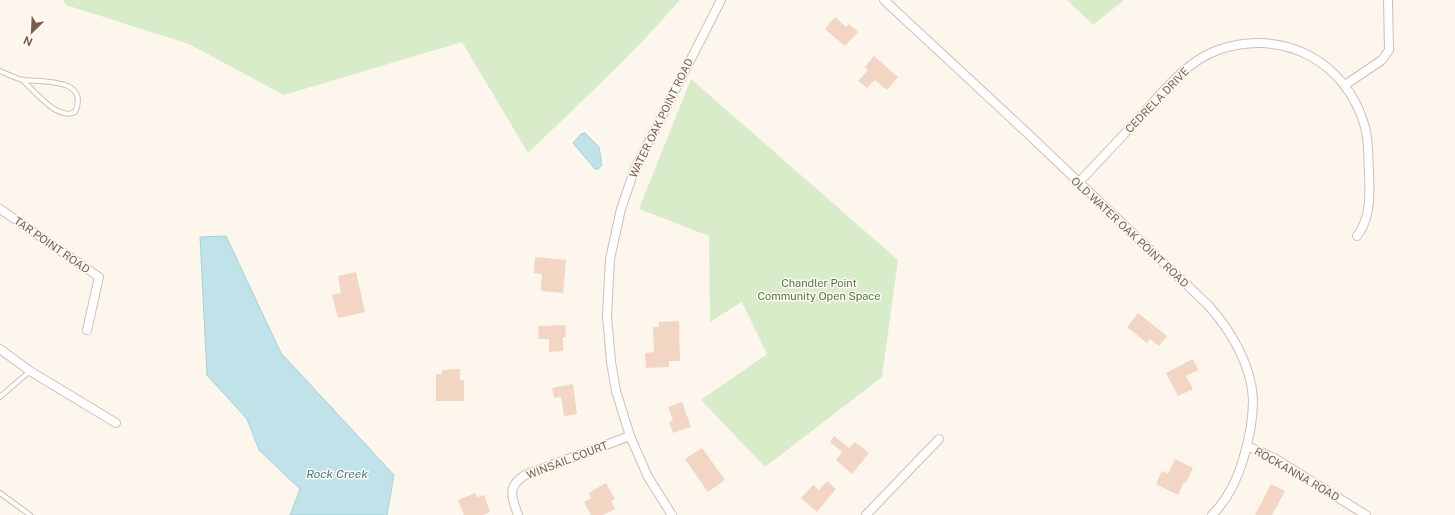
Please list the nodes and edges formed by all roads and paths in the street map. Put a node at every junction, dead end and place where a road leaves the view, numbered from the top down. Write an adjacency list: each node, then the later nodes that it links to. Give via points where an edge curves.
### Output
1 (721, 0): 15 (street, WATER OAK POINT ROAD, via 634,171 621,209 610,259 607,316 611,362 616,391)
2 (884, 0): 7 (street, OLD WATER OAK POINT ROAD)
3 (1388, 0): 6 (street, via 1390,50 1382,60)
4 (0, 71): 5 (lane)
5 (22, 80): 5 (lane, via 44,80 64,84 73,89 78,97 75,112 57,112)
6 (1345, 85): 7 (street, CEDRELA DRIVE, via 1320,62 1280,44 1249,43 1216,51 1201,58 1174,80); 9 (street, CEDRELA DRIVE, via 1361,115 1368,142 1368,210 1363,228)
7 (1078, 183): 17 (street, OLD WATER OAK POINT ROAD, via 1208,305 1232,336 1246,367 1253,399)
8 (0, 208): 10 (street, TAR POINT ROAD, via 99,277)
9 (1357, 236)
10 (87, 330)
11 (0, 349): 12 (street)
12 (30, 371): 13 (lane); 14 (street)
13 (0, 397)
14 (116, 423)
15 (630, 436): 20 (street, WINSAIL COURT, via 525,475 514,485 512,492); 21 (street, WATER OAK POINT ROAD, via 648,477)
16 (939, 439): 22 (street)
17 (1248, 446): 23 (street, OLD WATER OAK POINT ROAD, via 1234,483); 24 (street, ROCKANNA ROAD, via 1274,458)
18 (0, 493): 19 (lane)
19 (30, 515)
20 (518, 515)
21 (672, 515)
22 (866, 515)
23 (1212, 515)
24 (1366, 515)

